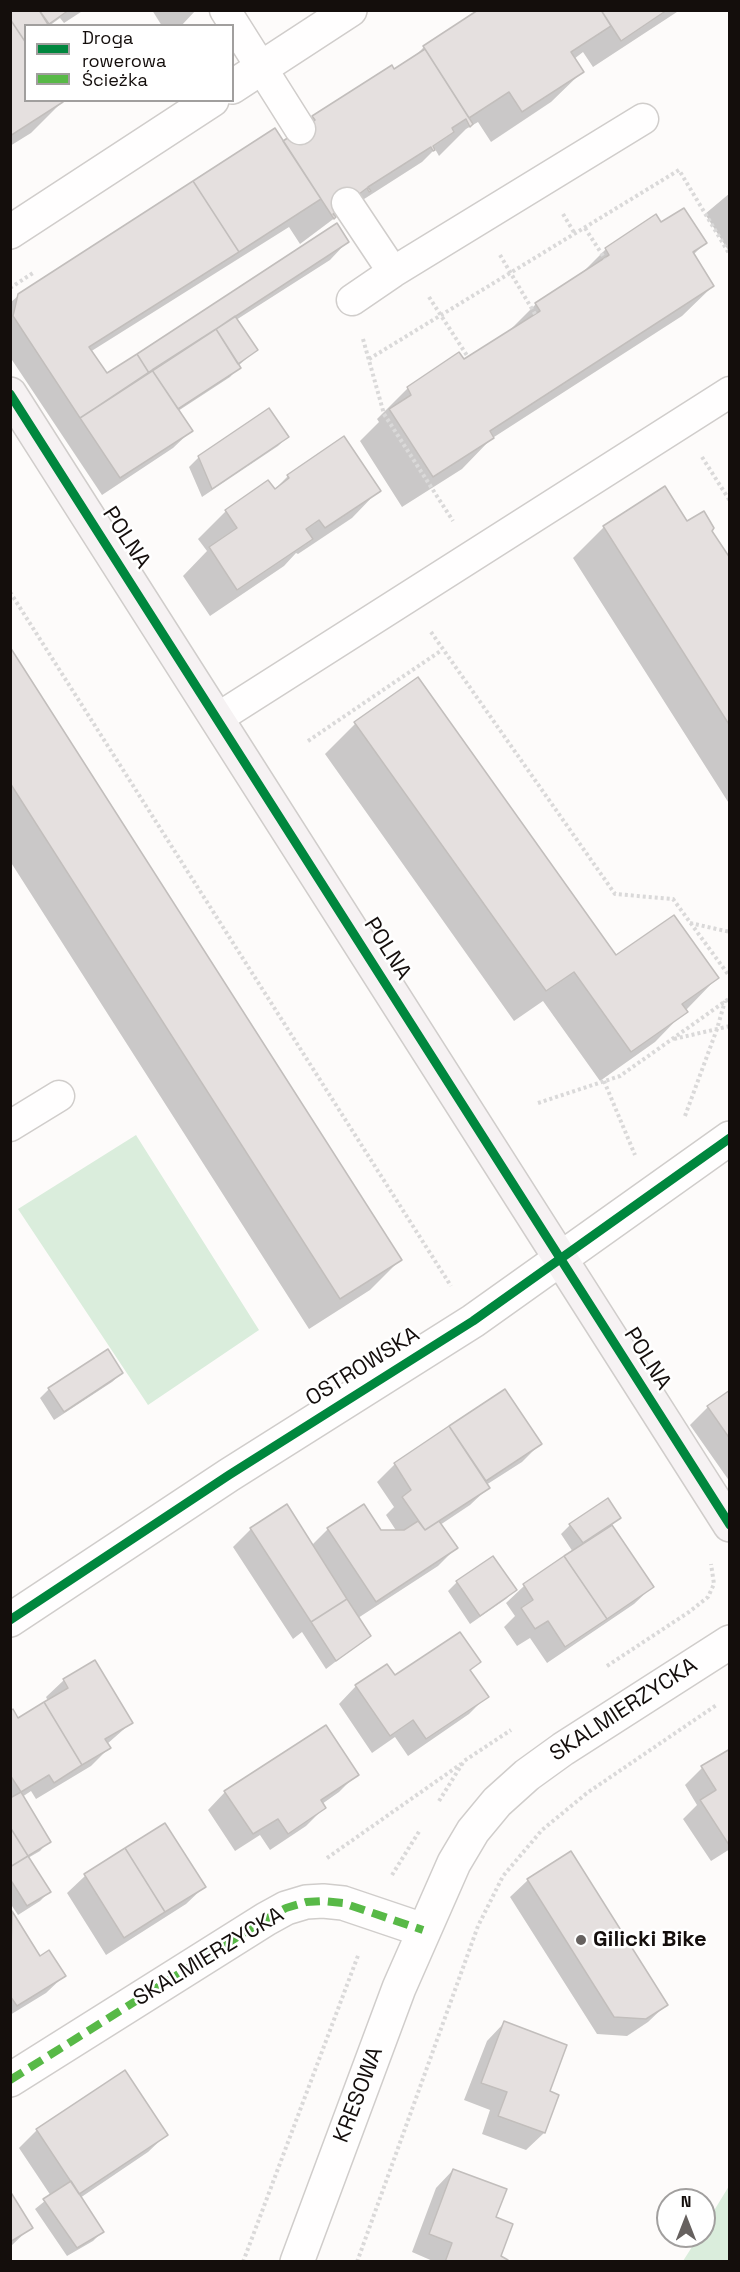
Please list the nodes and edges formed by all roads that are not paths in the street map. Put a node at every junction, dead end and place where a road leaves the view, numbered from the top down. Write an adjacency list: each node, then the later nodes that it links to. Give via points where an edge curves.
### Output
1 (225, 10): 3 (lane)
2 (350, 10): 5 (street)
3 (234, 24)
4 (234, 25): 5 (lane)
5 (261, 69): 6 (street); 9 (lane)
6 (234, 86)
7 (209, 102): 11 (street)
8 (643, 119): 12 (lane)
9 (300, 129)
10 (347, 203): 12 (lane)
11 (10, 232)
12 (400, 268): 13 (lane)
13 (352, 300)
14 (729, 392): 16 (lane)
15 (10, 393): 16 (street, POLNA)
16 (218, 718): 20 (street, POLNA)
17 (59, 1096): 18 (lane)
18 (10, 1125)
19 (729, 1138): 20 (street, OSTROWSKA)
20 (560, 1259): 21 (street, POLNA); 22 (street, OSTROWSKA, via 473,1321 229,1475)
21 (729, 1525)
22 (10, 1620)
23 (729, 1642): 24 (street, SKALMIERZYCKA, via 563,1749 527,1774 497,1802 454,1863)
24 (423, 1930): 25 (street, SKALMIERZYCKA, via 343,1903 306,1902 286,1908); 26 (street, KRESOWA)
25 (10, 2080)
26 (297, 2262)

